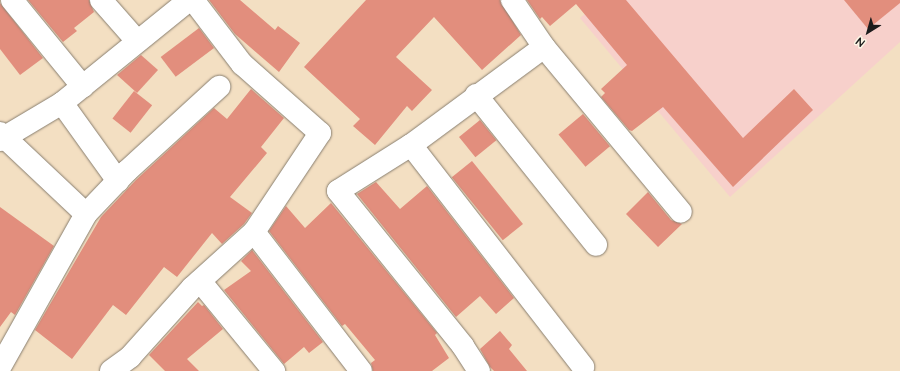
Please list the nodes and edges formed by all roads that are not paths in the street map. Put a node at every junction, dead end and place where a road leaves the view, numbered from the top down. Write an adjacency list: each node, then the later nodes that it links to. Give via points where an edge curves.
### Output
1 (12, 0): 8 (street)
2 (101, 0): 6 (street)
3 (189, 0): 6 (street)
4 (193, 0): 17 (street, via 242,64 320,133)
5 (512, 0): 7 (street)
6 (136, 41): 8 (street)
7 (544, 47): 10 (street); 15 (street)
8 (83, 87): 11 (street)
9 (219, 87): 14 (street)
10 (476, 96): 13 (street); 18 (street)
11 (62, 103): 12 (street); 14 (street)
12 (1, 136): 16 (street)
13 (411, 145): 22 (street); 26 (street, via 338,190 463,346)
14 (118, 181): 16 (street)
15 (681, 212)
16 (86, 214): 21 (street)
17 (254, 232): 19 (street); 25 (street)
18 (596, 245)
19 (200, 281): 20 (street); 24 (street)
20 (136, 364): 23 (street)
21 (0, 367)
22 (583, 367)
23 (111, 371)
24 (274, 371)
25 (361, 371)
26 (479, 371)

